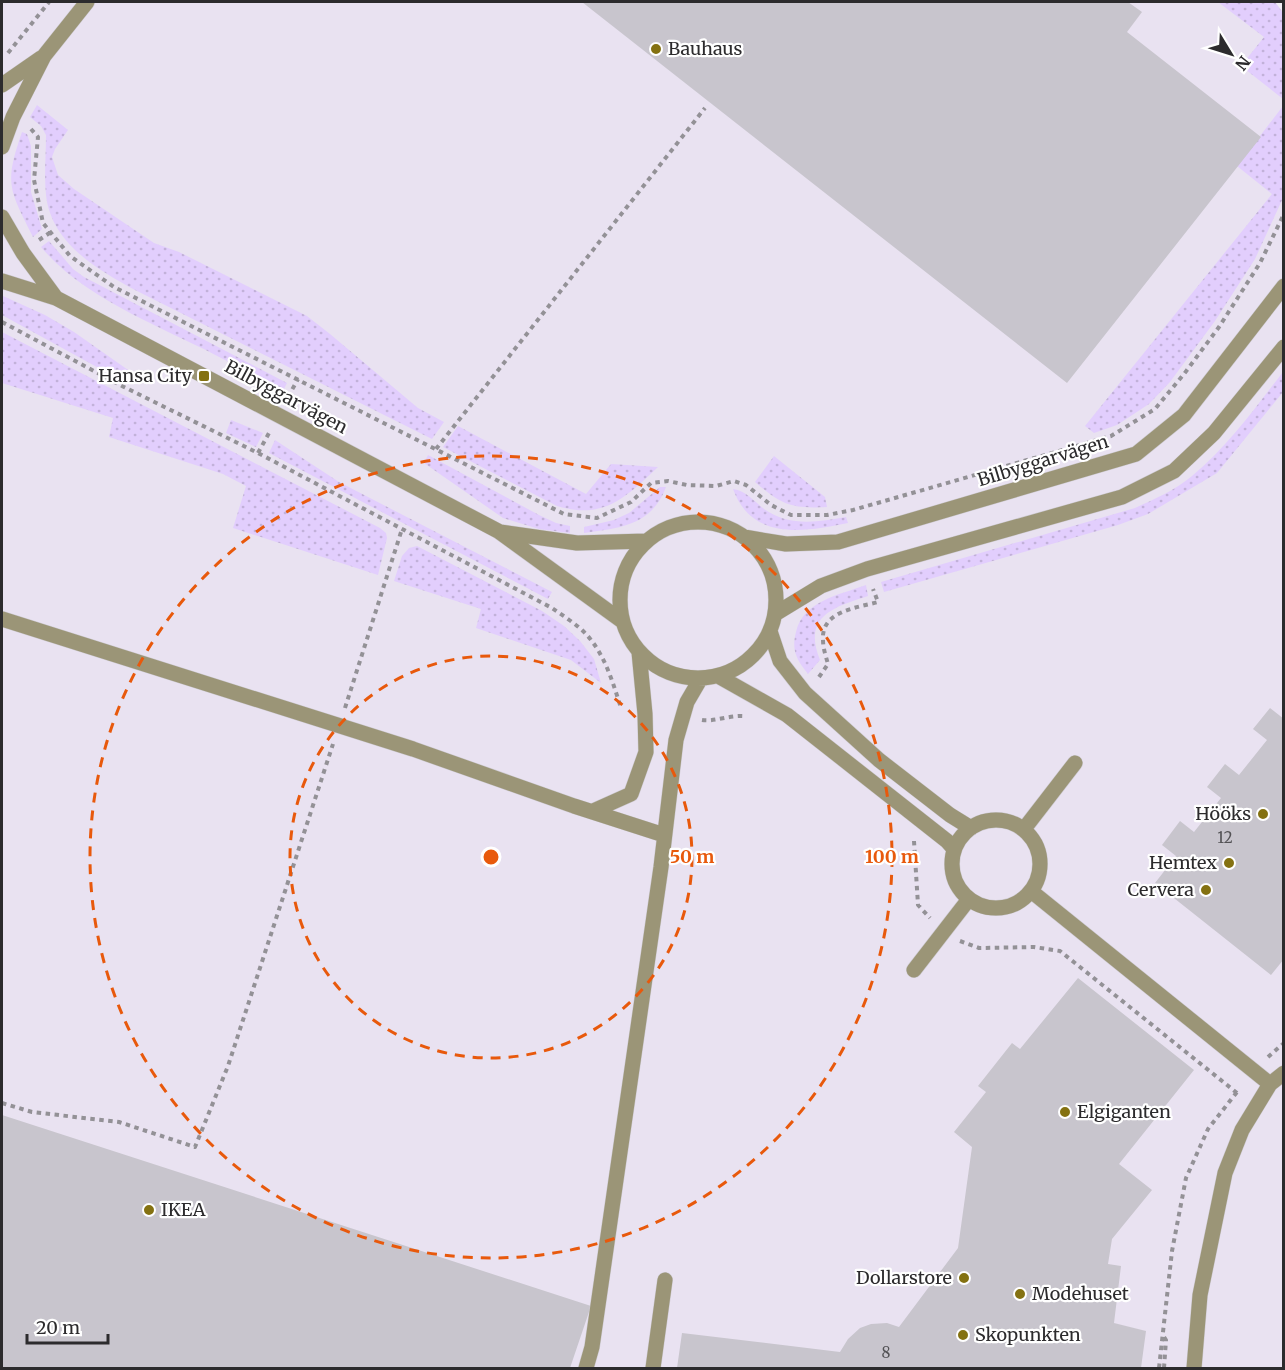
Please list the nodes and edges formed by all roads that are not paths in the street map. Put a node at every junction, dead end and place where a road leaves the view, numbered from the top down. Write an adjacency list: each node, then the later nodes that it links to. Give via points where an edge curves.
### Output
1 (87, 2): 2 (street)
2 (44, 56): 3 (street); 4 (street)
3 (2, 85)
4 (2, 147)
5 (2, 217): 8 (street, Bilbyggarvägen)
6 (2, 281): 8 (street, Bilbyggarvägen)
7 (1283, 286): 11 (street, Bilbyggarvägen, via 1184,415 1136,454 838,542 786,544)
8 (56, 298): 10 (street, Bilbyggarvägen)
9 (1284, 347): 13 (street, via 1214,433 1174,471 1122,497 867,569 822,586)
10 (498, 531): 12 (street, Bilbyggarvägen, via 578,543); 15 (street, Bilbyggarvägen)
11 (744, 537): 12 (street, via 720,526 694,522 660,531); 13 (street, via 757,549 770,571)
12 (646, 541): 15 (street, via 626,569 621,586)
13 (775, 614): 16 (street)
14 (2, 620): 21 (street)
15 (622, 621): 17 (street)
16 (770, 631): 18 (street, via 749,659); 22 (street, via 780,661 805,693 879,760)
17 (639, 652): 19 (street, via 666,672); 21 (street, via 646,752 631,795)
18 (718, 676): 19 (street); 25 (street, via 787,715)
19 (701, 678): 24 (street, via 687,702 676,740)
20 (1075, 763): 23 (street)
21 (593, 811): 24 (street)
22 (971, 828): 23 (street, via 998,820); 25 (street)
23 (1024, 829): 26 (street, via 1039,852 1041,866)
24 (664, 834): 32 (street)
25 (954, 849): 27 (street, via 954,877)
26 (1031, 891): 27 (street, via 1022,901 1002,908 981,906); 30 (street)
27 (969, 899): 28 (street)
28 (914, 970)
29 (1284, 1073): 30 (street)
30 (1270, 1084): 34 (street, via 1242,1130 1225,1173 1200,1295)
31 (665, 1280): 33 (street)
32 (586, 1368)
33 (653, 1368)
34 (1194, 1368)

